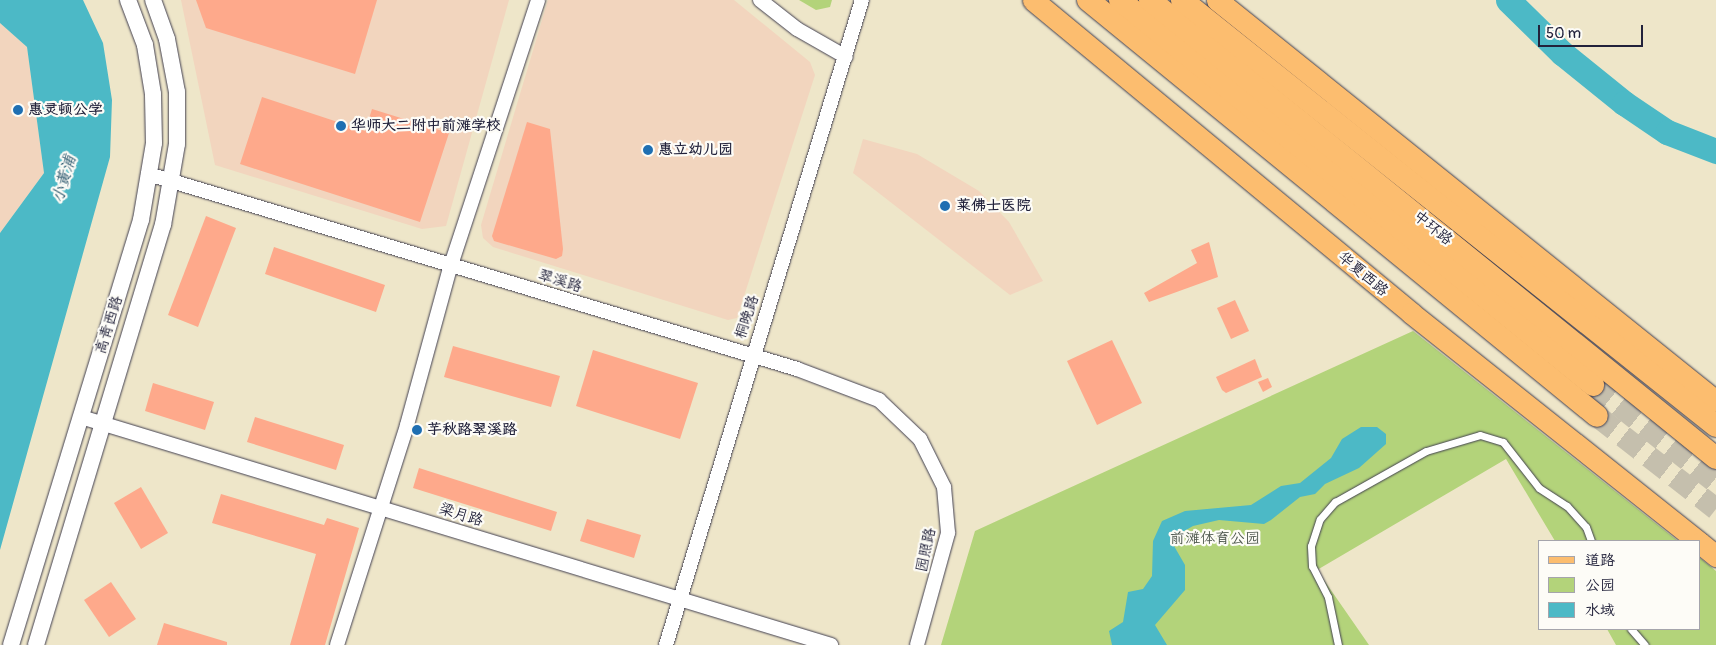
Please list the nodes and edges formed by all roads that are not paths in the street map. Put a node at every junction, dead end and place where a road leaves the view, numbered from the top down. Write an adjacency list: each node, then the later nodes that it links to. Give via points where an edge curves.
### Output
1 (128, 0): 13 (street, 高青西路, via 145,45 153,94)
2 (153, 0): 14 (street, 高青西路, via 167,39 177,92 177,144)
3 (538, 0): 15 (street)
4 (760, 0): 12 (street, via 797,30)
5 (862, 0): 12 (street, 桐晚路)
6 (1033, 0): 27 (main road, 华夏西路, via 1410,313)
7 (1088, 0): 19 (highway)
8 (1120, 0): 17 (highway, 中环路)
9 (1150, 0): 23 (highway, 中环路)
10 (1182, 0): 22 (highway, 中环路)
11 (1217, 0): 18 (main road)
12 (846, 57): 16 (street, 桐晚路)
13 (148, 174): 14 (street, 翠溪路); 20 (street, 高青西路, via 141,220)
14 (171, 180): 15 (street, 翠溪路); 21 (street, 高青西路, via 163,226)
15 (450, 268): 16 (street, 翠溪路); 25 (street)
16 (752, 356): 24 (street, 翠溪路, via 860,389 879,400 902,419); 30 (street, 桐晚路)
17 (1593, 385)
18 (1716, 401)
19 (1597, 416)
20 (80, 418): 21 (street, 梁月路); 32 (street, 高青西路)
21 (103, 424): 25 (street, 梁月路); 33 (street, 高青西路)
22 (1716, 426)
23 (1716, 458)
24 (934, 462): 37 (street, 园照路, via 944,486 948,533)
25 (380, 508): 30 (street, 梁月路); 34 (street)
26 (1591, 540): 38 (lane, via 1586,527 1567,506 1539,488 1503,442 1480,435 1426,451 1335,502 1320,519 1311,546 1312,566 1328,597)
27 (1696, 540)
28 (1701, 544): 29 (main road, 华夏西路)
29 (1716, 556)
30 (680, 598): 35 (street, 桐晚路); 36 (street, 梁月路)
31 (1632, 630): 39 (lane)
32 (11, 645)
33 (36, 645)
34 (337, 645)
35 (666, 645)
36 (831, 645)
37 (917, 645)
38 (1338, 645)
39 (1645, 645)

